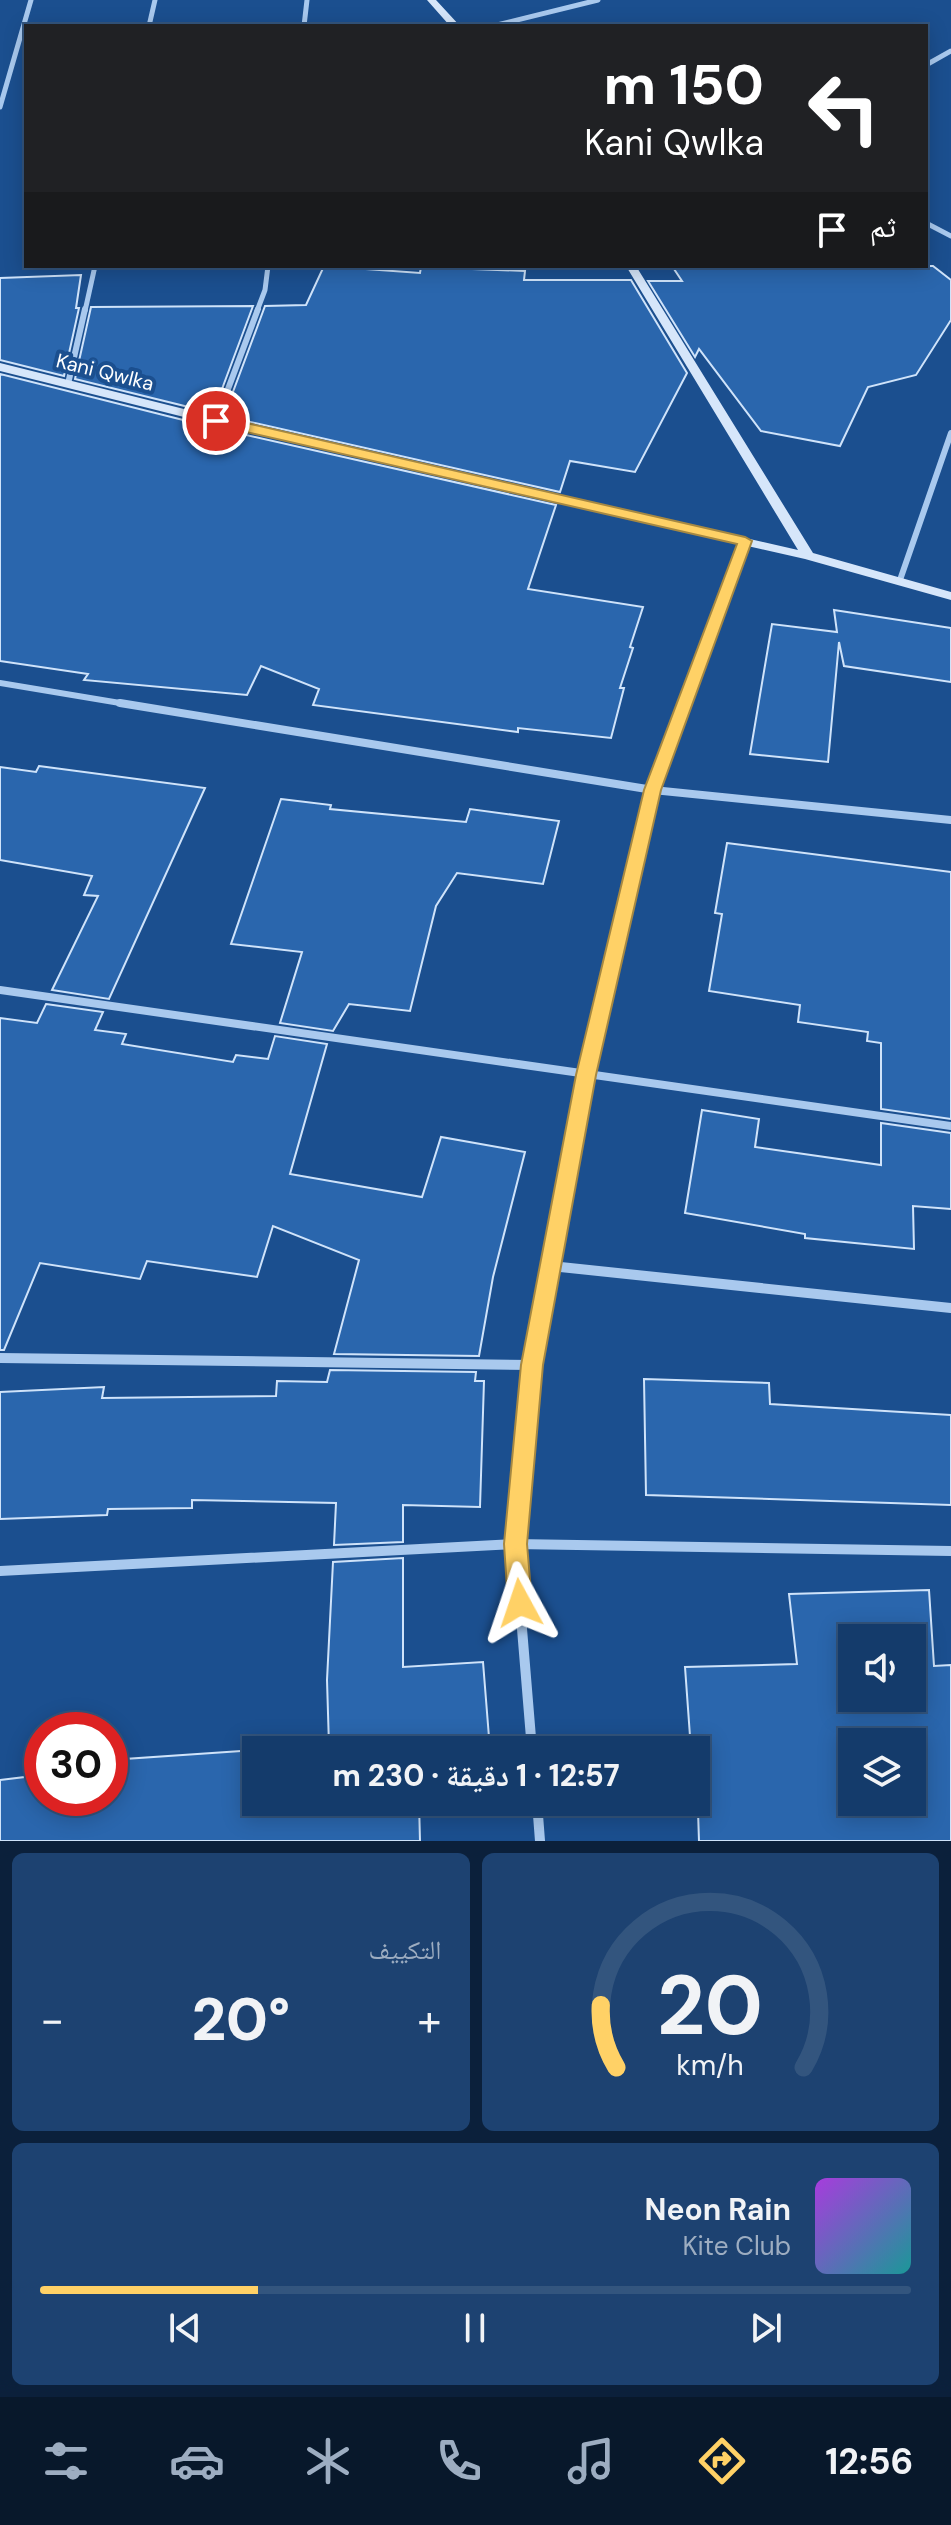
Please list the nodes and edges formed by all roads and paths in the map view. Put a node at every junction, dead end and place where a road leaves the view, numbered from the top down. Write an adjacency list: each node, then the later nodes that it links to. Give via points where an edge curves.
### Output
1 (31, 0): 7 (street)
2 (155, 0): 8 (street)
3 (307, 0): 9 (street)
4 (431, 0): 10 (street)
5 (598, 0): 11 (street)
6 (24, 24): 14 (street)
7 (24, 24)
8 (149, 24)
9 (304, 24)
10 (453, 24)
11 (501, 24)
12 (951, 51): 13 (street)
13 (928, 64)
14 (0, 107)
15 (928, 224): 16 (street)
16 (951, 236)
17 (95, 268): 21 (street)
18 (268, 268): 22 (street, via 265,290)
19 (632, 268): 25 (street)
20 (0, 367): 21 (street, Kani Qwlka)
21 (68, 384): 22 (street, Kani Qwlka)
22 (216, 421): 24 (street, Kani Qwlka)
23 (951, 433): 26 (street)
24 (745, 541): 25 (street, Kani Qwlka); 29 (street)
25 (808, 556): 26 (street, Kani Qwlka)
26 (900, 580): 27 (street, Kani Qwlka)
27 (951, 596)
28 (0, 683): 29 (street)
29 (653, 790): 30 (street); 32 (street)
30 (951, 820)
31 (0, 990): 32 (street)
32 (586, 1075): 33 (street); 34 (street)
33 (951, 1126)
34 (551, 1266): 35 (street); 37 (street)
35 (951, 1308)
36 (0, 1358): 37 (street)
37 (532, 1365): 38 (street)
38 (515, 1544): 39 (street); 40 (street); 41 (street)
39 (951, 1551)
40 (0, 1571)
41 (531, 1736)
42 (538, 1816): 43 (street)
43 (540, 1841)

